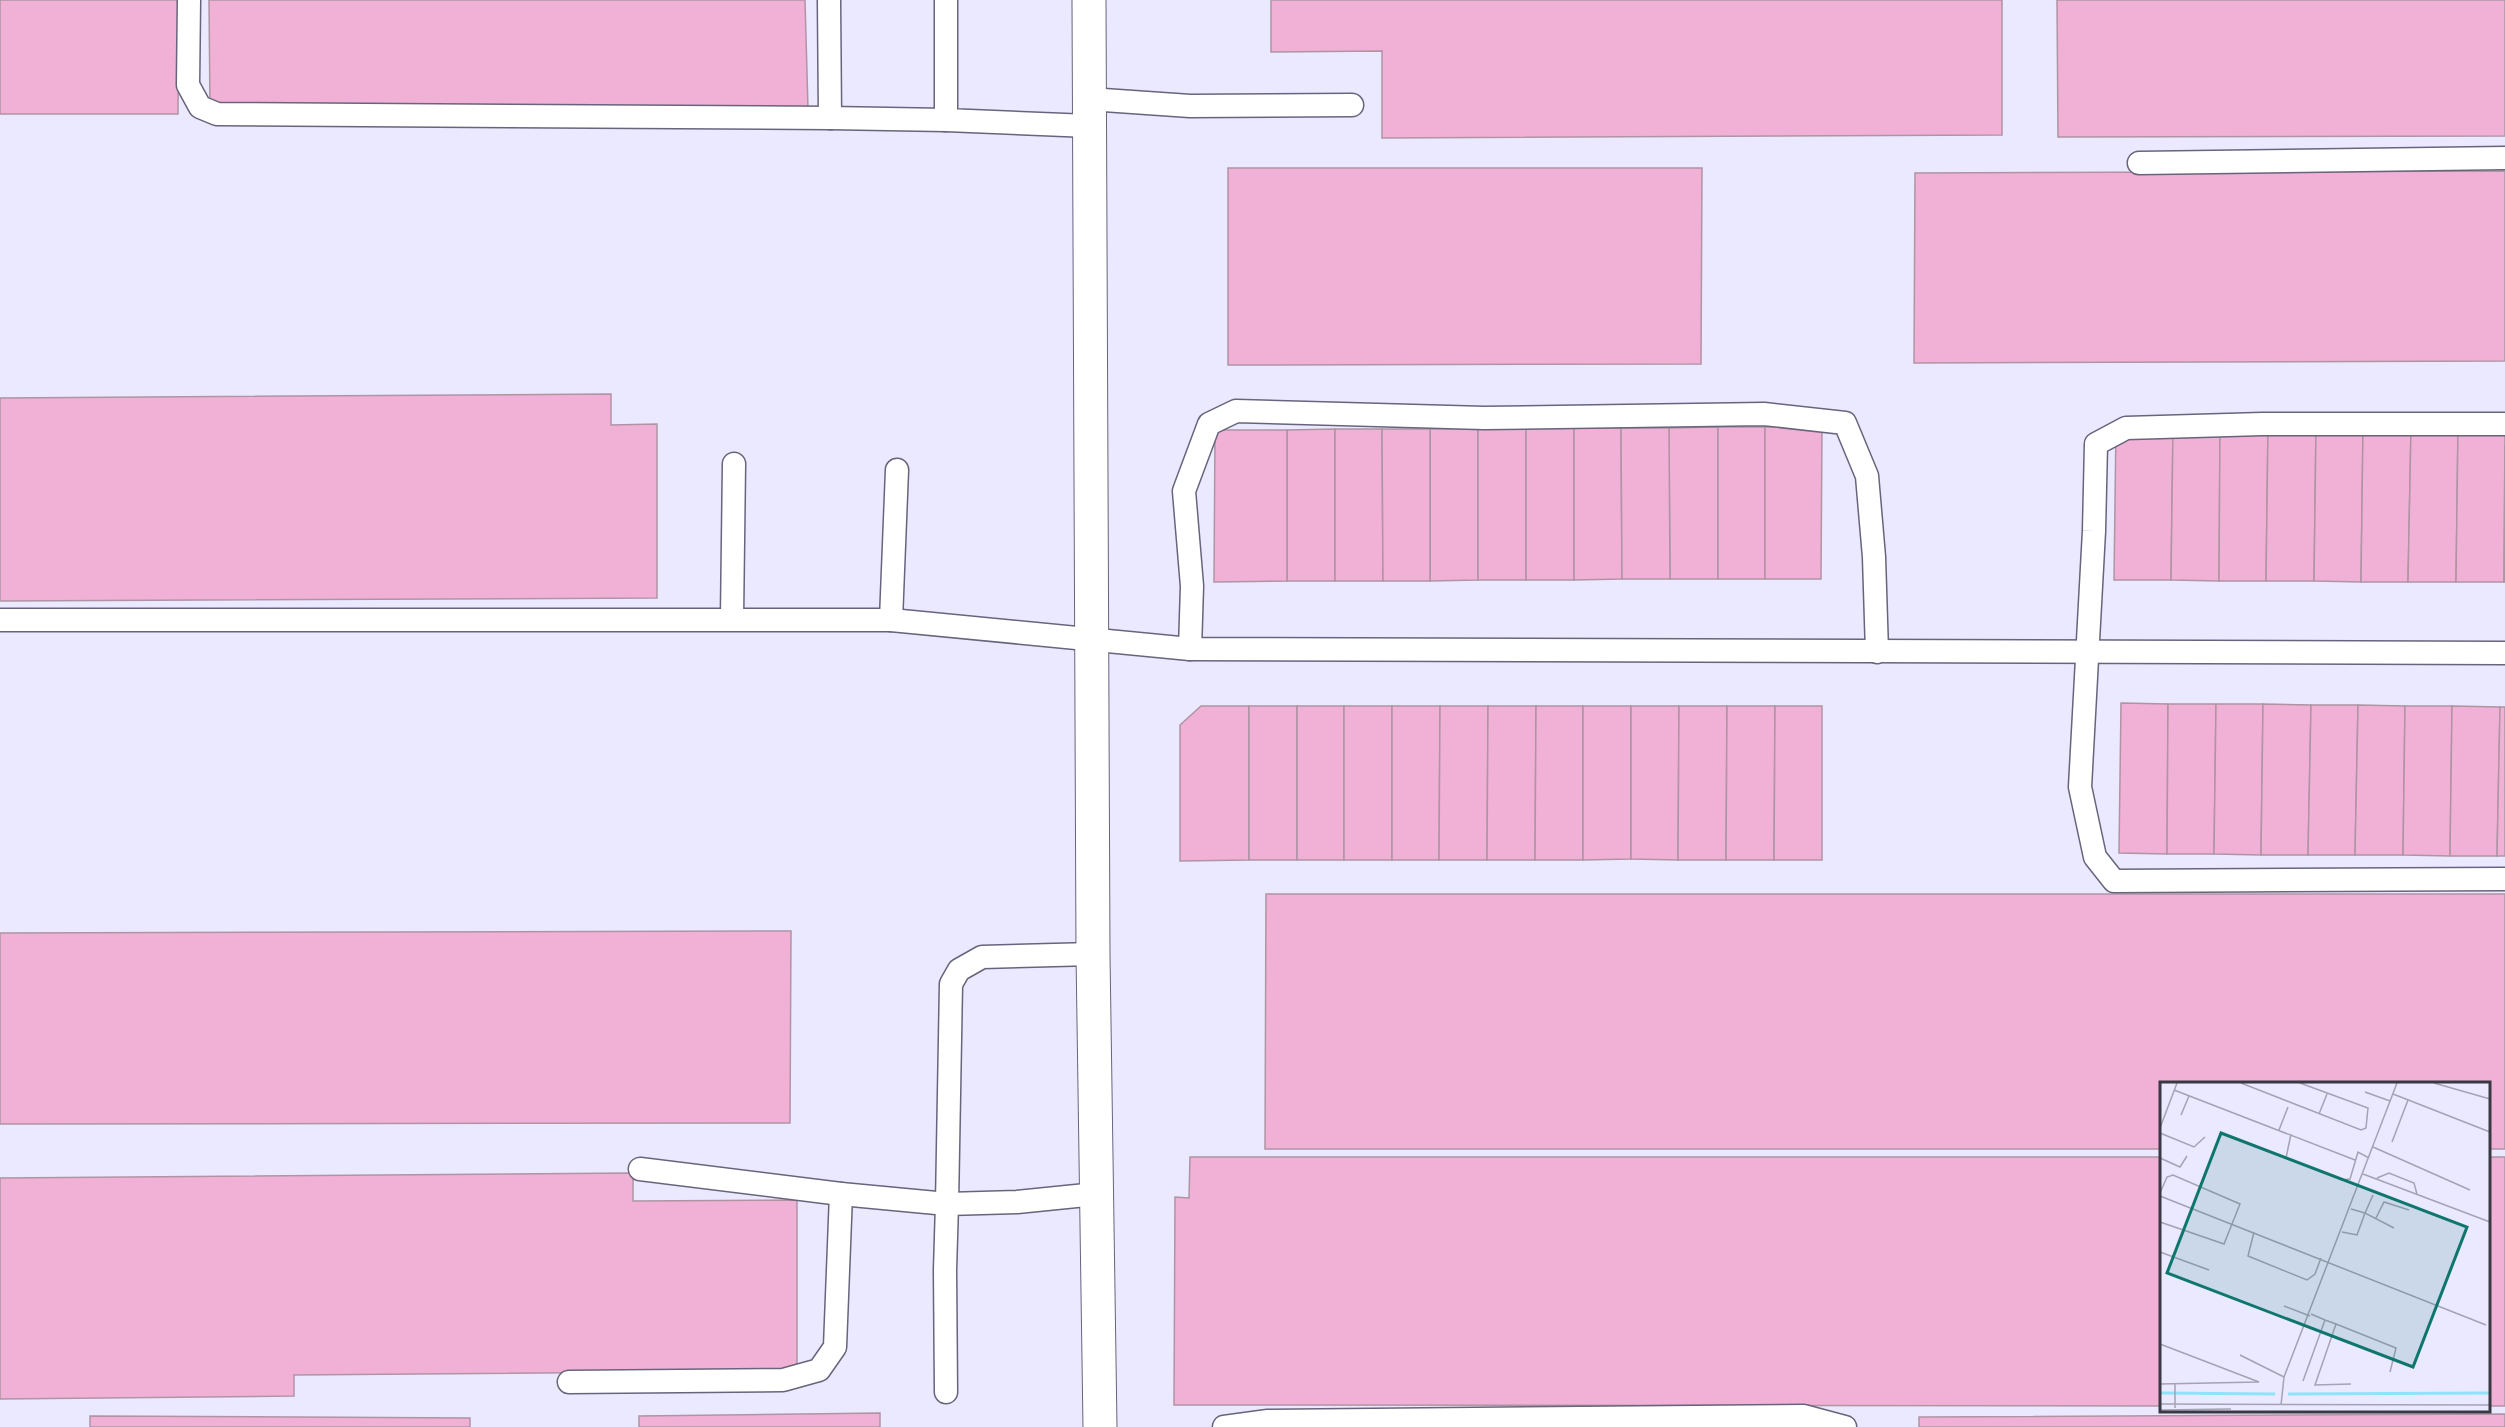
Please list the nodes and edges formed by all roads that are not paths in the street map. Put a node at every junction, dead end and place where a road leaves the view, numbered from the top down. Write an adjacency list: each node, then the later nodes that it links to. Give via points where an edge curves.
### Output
1 (189, 0): 7 (lane, via 188,85 200,107 217,114)
2 (829, 0): 7 (lane)
3 (946, 0): 8 (lane)
4 (1089, 0): 6 (street)
5 (1352, 105): 6 (lane, via 1190,106)
6 (1089, 112): 8 (lane); 17 (street)
7 (830, 118): 8 (lane)
8 (946, 120)
9 (2505, 158): 10 (lane)
10 (2139, 163)
11 (2505, 424): 20 (lane, via 2126,428 2096,444)
12 (734, 464): 14 (lane)
13 (897, 470): 16 (lane)
14 (732, 618): 15 (lane); 16 (lane)
15 (0, 620)
16 (891, 620): 17 (lane)
17 (1091, 640): 18 (lane); 23 (street)
18 (1190, 649): 19 (lane); 19 (lane, via 1192,586 1184,491 1209,424 1236,411 1484,418 1764,414 1845,423 1867,476)
19 (1876, 652): 20 (lane)
20 (2088, 653): 21 (lane); 22 (lane, via 2080,787 2095,857 2114,881)
21 (2505, 653)
22 (2505, 879)
23 (1093, 954): 26 (street); 27 (lane, via 982,957 959,970 951,984)
24 (640, 1169): 25 (lane)
25 (841, 1194): 27 (lane); 28 (lane, via 835,1347 819,1370 783,1380)
26 (1096, 1194): 27 (lane); 30 (street)
27 (947, 1204): 29 (lane)
28 (568, 1382)
29 (946, 1392)
30 (1100, 1427)
31 (1224, 1427): 32 (lane, via 1268,1422 1804,1416)
32 (1845, 1427)

